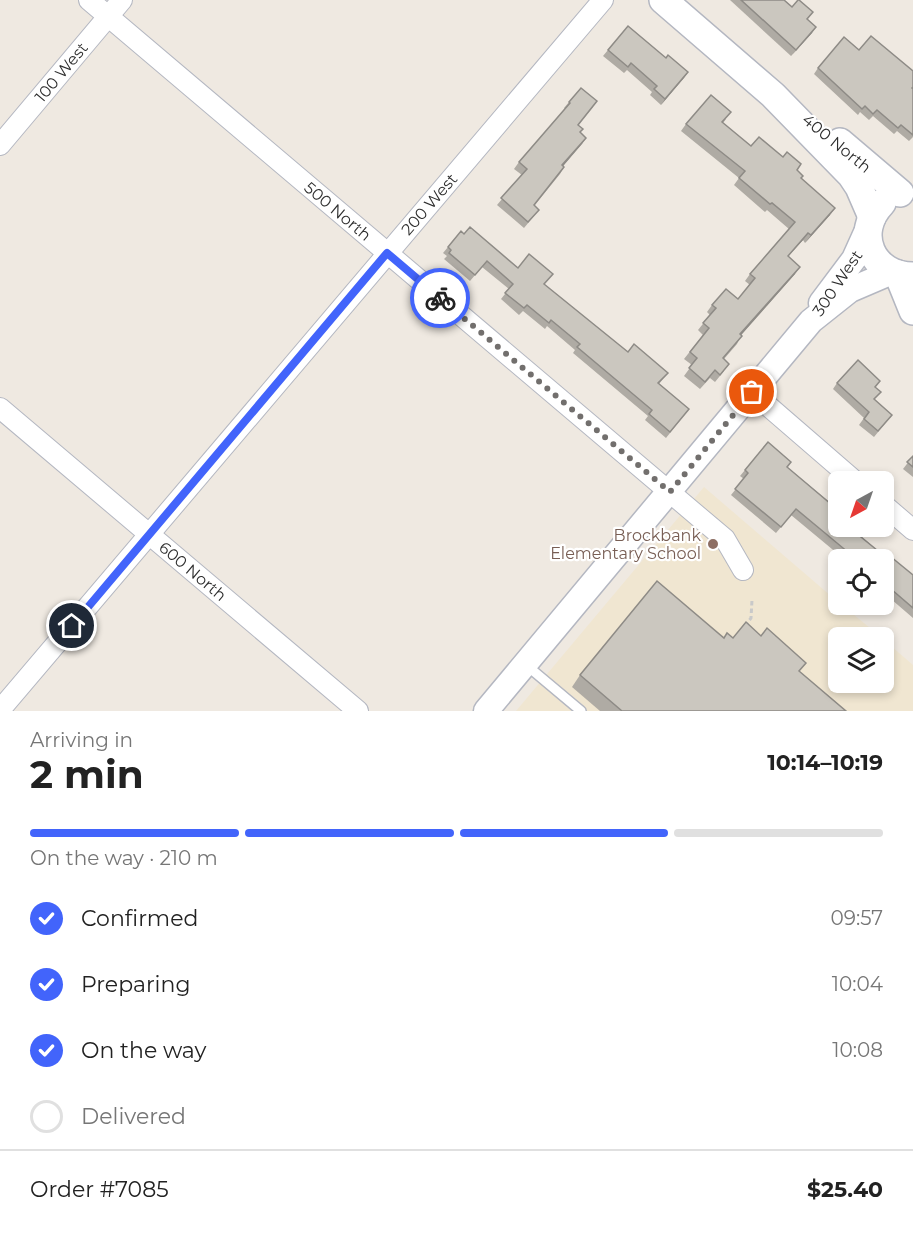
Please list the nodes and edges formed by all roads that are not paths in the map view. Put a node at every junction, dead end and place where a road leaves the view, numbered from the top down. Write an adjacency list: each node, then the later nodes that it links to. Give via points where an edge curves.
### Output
1 (89, 0): 5 (street, 500 North)
2 (123, 0): 5 (street, 100 West)
3 (603, 0): 10 (street, 200 West)
4 (663, 0): 6 (main road, 400 North)
5 (108, 16): 7 (street, 100 West); 10 (street, 500 North)
6 (773, 94): 8 (main road, 400 North); 9 (main road, 400 North, via 851,175)
7 (0, 145)
8 (909, 192): 9 (main road, via 880,204)
9 (870, 222): 11 (main road, 400 North, via 868,240 873,254 881,264); 13 (street, 300 West, via 854,259)
10 (387, 253): 17 (street, 500 North); 20 (street, 200 West)
11 (901, 274): 12 (main road); 13 (street, 300 West, via 850,290)
12 (913, 311)
13 (811, 321): 14 (street)
14 (752, 392): 16 (street); 17 (street)
15 (0, 408): 20 (street, 600 North)
16 (843, 471)
17 (670, 492): 21 (street, 500 North, via 725,539); 22 (street)
18 (894, 514): 19 (street)
19 (913, 530)
20 (150, 535): 23 (street, 200 West); 24 (street, 600 North)
21 (743, 570)
22 (525, 664): 25 (street); 26 (lane)
23 (0, 710)
24 (358, 711)
25 (486, 711)
26 (581, 711)

